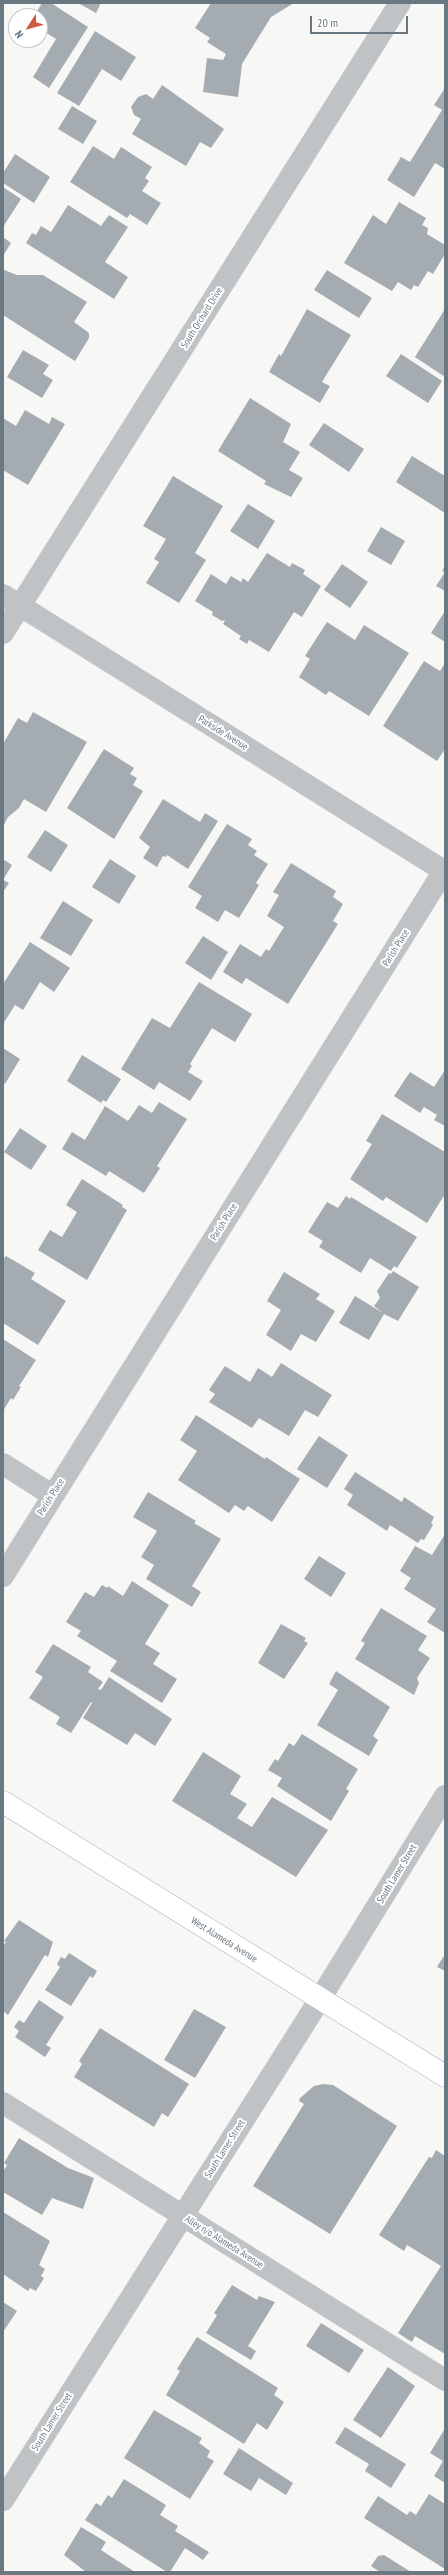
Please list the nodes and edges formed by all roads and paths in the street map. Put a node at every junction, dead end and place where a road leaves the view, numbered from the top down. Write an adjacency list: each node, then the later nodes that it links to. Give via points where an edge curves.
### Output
1 (400, 3): 2 (street, South Orchard Drive)
2 (11, 601): 3 (street, South Orchard Drive); 4 (street, Parkside Avenue)
3 (3, 633)
4 (444, 870): 6 (street, Parish Place)
5 (3, 1464): 6 (street)
6 (52, 1495): 7 (street, Parish Place)
7 (3, 1576)
8 (445, 1796): 10 (street, South Lamer Street)
9 (3, 1802): 10 (main road, West Alameda Avenue)
10 (320, 1999): 11 (main road, West Alameda Avenue); 13 (street, South Lamer Street)
11 (445, 2076)
12 (3, 2103): 13 (street, Alley n/o Alameda Avenue)
13 (182, 2216): 14 (street, Alley n/o Alameda Avenue); 15 (street, South Lamer Street)
14 (445, 2380)
15 (3, 2500)

